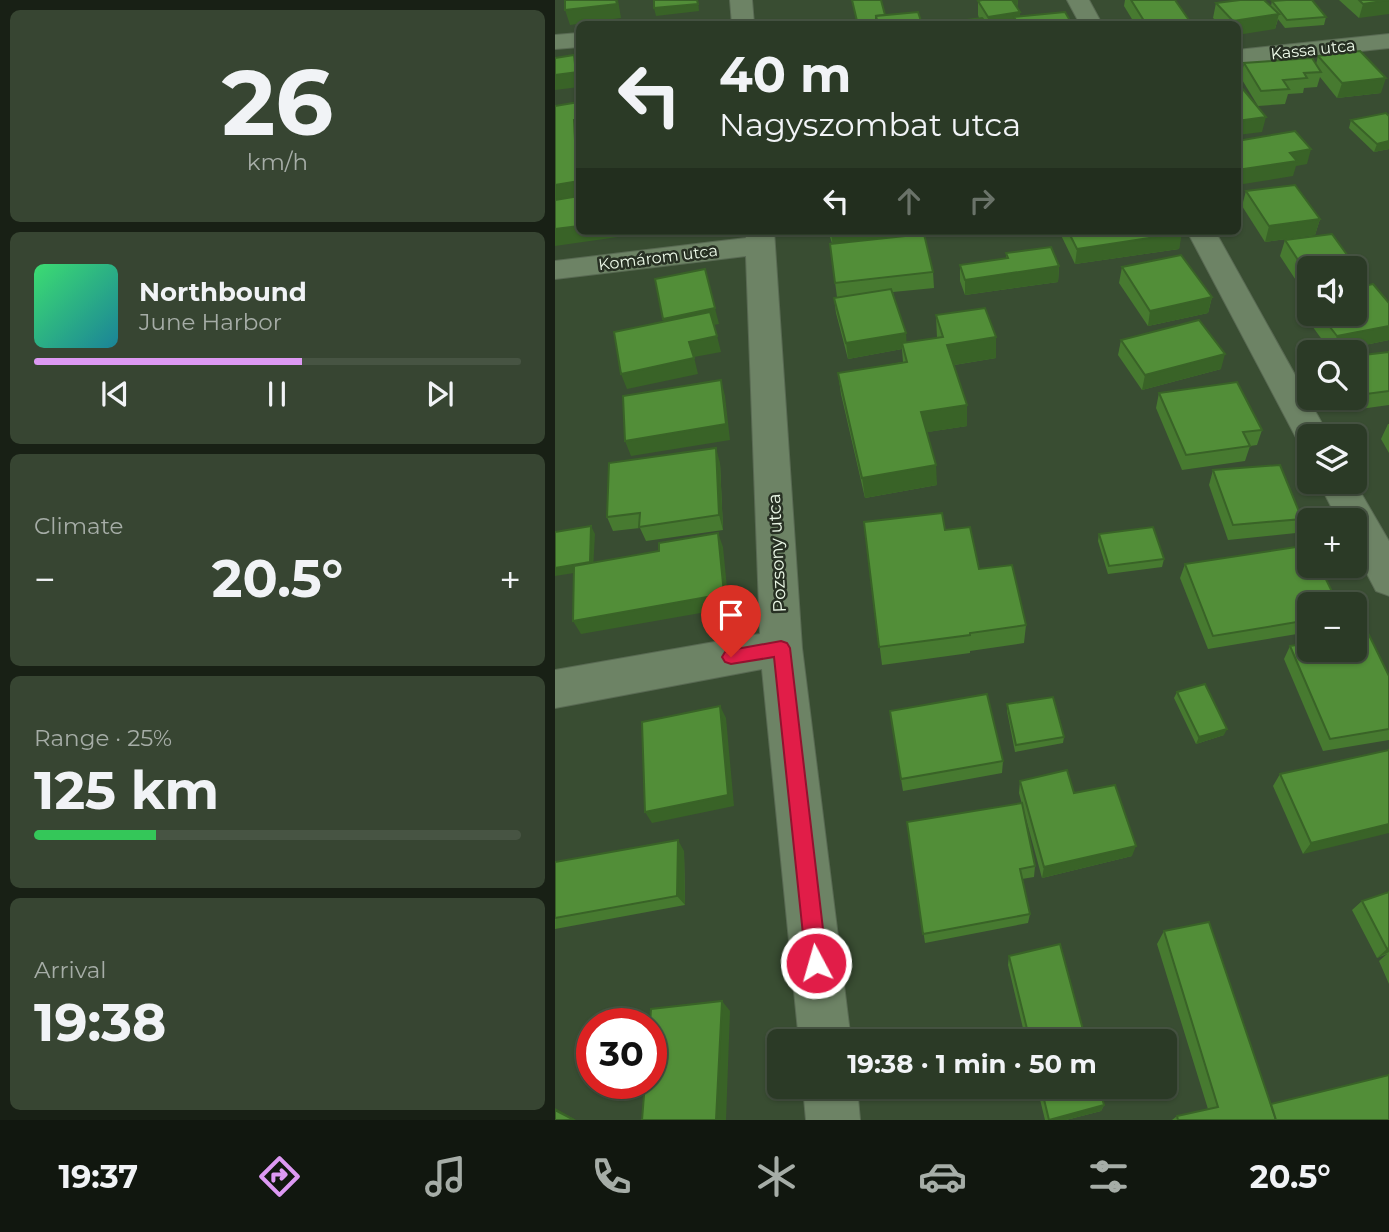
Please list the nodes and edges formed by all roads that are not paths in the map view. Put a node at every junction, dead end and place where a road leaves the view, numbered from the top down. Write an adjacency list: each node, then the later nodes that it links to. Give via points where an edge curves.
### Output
1 (741, 0): 3 (street)
2 (1078, 0): 4 (street)
3 (738, 21)
4 (1089, 21)
5 (576, 40): 7 (street)
6 (1389, 41): 8 (street, Kassa utca)
7 (555, 42)
8 (1241, 57)
9 (1203, 235): 12 (street)
10 (760, 238): 11 (street, Komárom utca); 15 (street, Pozsony utca)
11 (555, 270)
12 (1306, 424)
13 (1343, 494): 14 (street)
14 (1389, 580)
15 (781, 648): 16 (street); 17 (street, Pozsony utca)
16 (555, 689)
17 (824, 1029)
18 (831, 1099): 19 (street)
19 (833, 1120)

